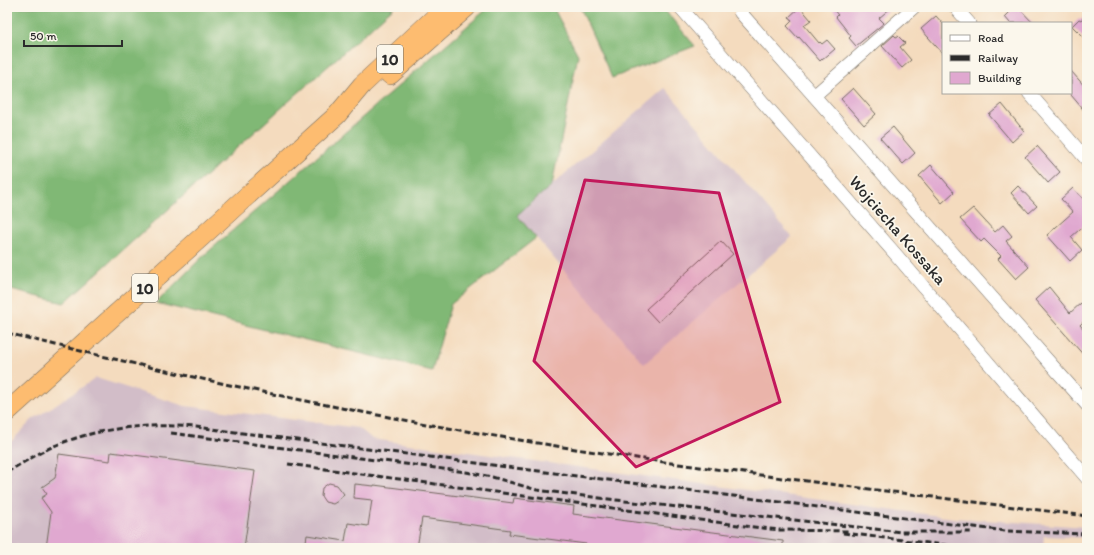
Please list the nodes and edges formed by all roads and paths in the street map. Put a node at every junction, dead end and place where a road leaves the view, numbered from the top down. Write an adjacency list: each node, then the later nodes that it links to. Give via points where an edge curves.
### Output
1 (446, 7): 10 (highway, 10, via 362,85)
2 (467, 7): 10 (highway, 10, via 368,94)
3 (680, 7): 14 (street, Wojciecha Kossaka)
4 (914, 7): 9 (street)
5 (955, 7): 7 (street)
6 (740, 12): 9 (street)
7 (968, 22)
8 (1030, 94): 11 (street)
9 (814, 96): 12 (street)
10 (337, 115): 13 (highway, 10)
11 (1087, 160)
12 (1087, 405)
13 (7, 412)
14 (1087, 478)

